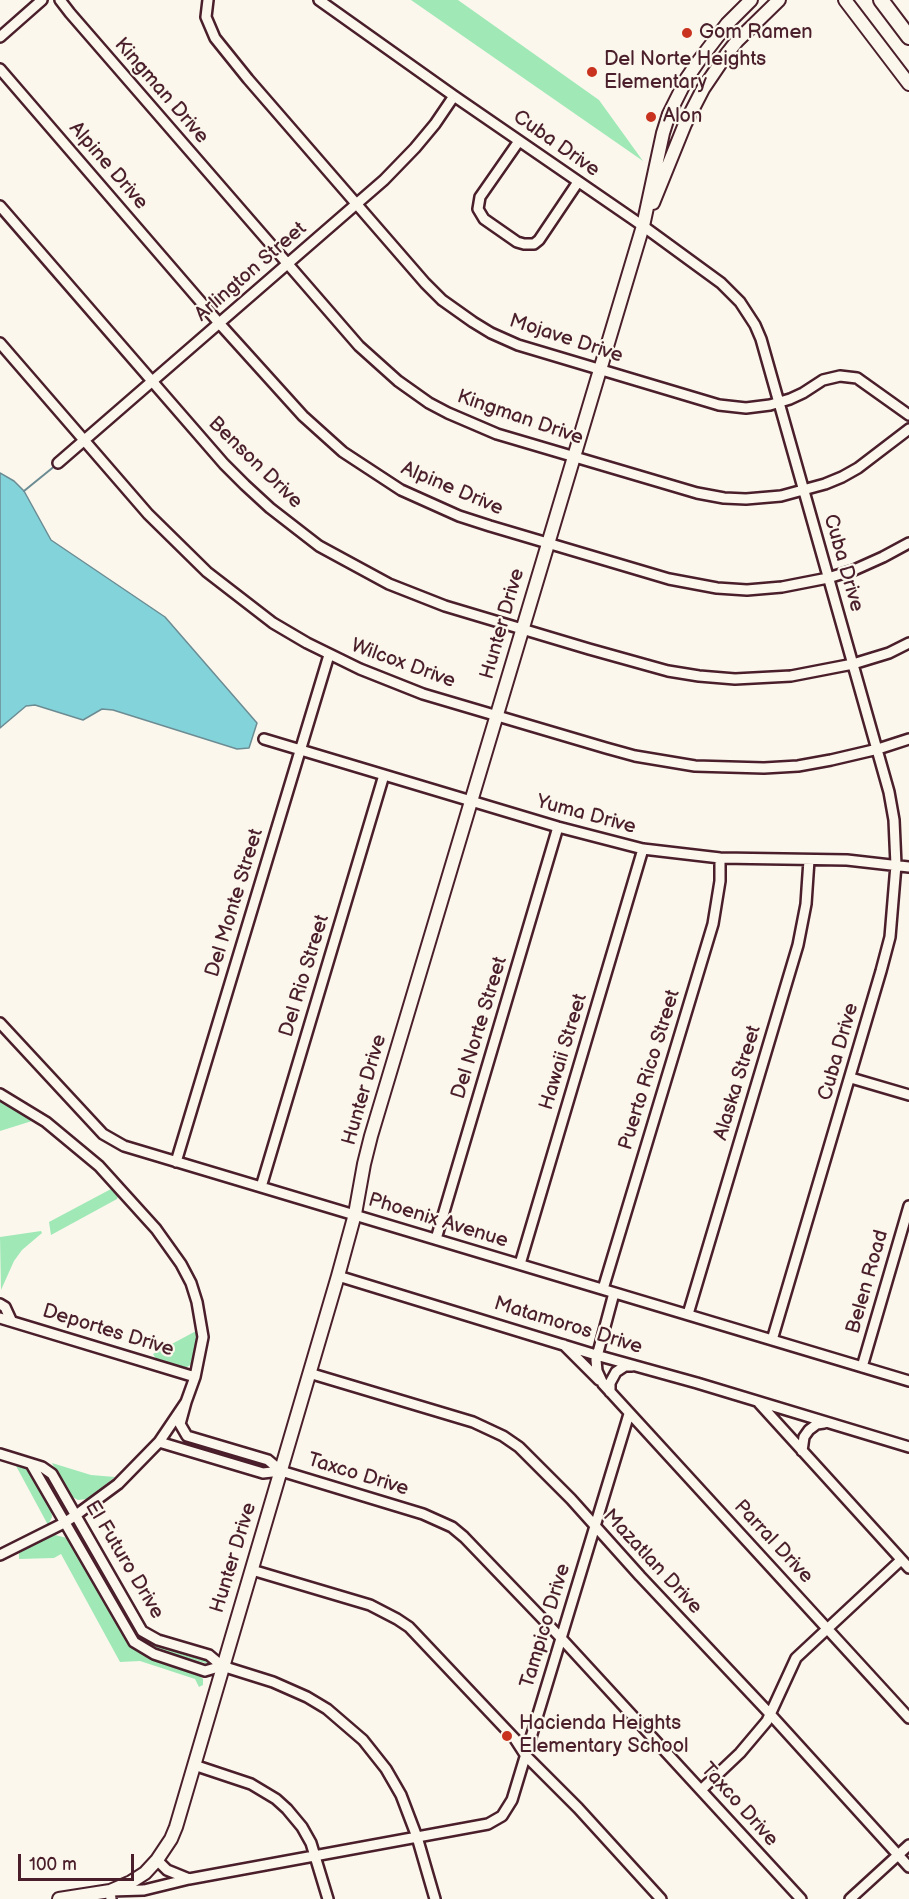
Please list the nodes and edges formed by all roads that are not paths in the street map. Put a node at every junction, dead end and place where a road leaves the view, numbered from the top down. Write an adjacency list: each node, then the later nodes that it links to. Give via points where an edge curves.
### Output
1 (42, 0): 9 (street)
2 (60, 0): 19 (street, Kingman Drive)
3 (208, 0): 16 (street, Mojave Drive, via 206,17 215,38)
4 (319, 0): 13 (street, Cuba Drive)
5 (751, 0): 18 (main road, Hunter Drive, via 698,62 669,114)
6 (779, 0): 18 (main road, Hunter Drive, via 737,41 703,89)
7 (845, 0): 12 (main road)
8 (881, 0): 10 (highway)
9 (0, 37)
10 (909, 37)
11 (0, 69): 20 (street, Alpine Drive)
12 (909, 84)
13 (454, 96): 14 (street, Cuba Drive); 16 (street, Arlington Street, via 415,148)
14 (519, 141): 15 (street, Cuba Drive); 15 (street, via 480,196 478,210 484,219 518,242 534,244)
15 (578, 182): 18 (street, Cuba Drive)
16 (356, 204): 19 (street, Arlington Street); 22 (street, Mojave Drive, via 442,300 473,322 518,345)
17 (0, 206): 23 (street, Benson Drive)
18 (643, 226): 22 (main road, Hunter Drive); 24 (street, Cuba Drive, via 721,283 740,302 761,339)
19 (288, 263): 20 (street, Arlington Street); 28 (street, Kingman Drive, via 359,346 429,403 480,428)
20 (219, 323): 23 (street, Arlington Street); 32 (street, Alpine Drive, via 303,416 361,465 401,490 459,516)
21 (0, 343): 27 (street, Wilcox Drive)
22 (600, 369): 24 (street, Mojave Drive, via 719,405 746,408); 28 (main road, Hunter Drive)
23 (152, 381): 27 (street, Arlington Street); 34 (street, Benson Drive, via 245,485 319,546 418,597)
24 (779, 402): 25 (street, Mojave Drive, via 831,377 851,377); 30 (street, Cuba Drive)
25 (909, 415)
26 (909, 429): 30 (street, Kingman Drive, via 850,472)
27 (84, 440): 29 (street, Arlington Street); 36 (street, Wilcox Drive, via 148,514 207,572 273,623)
28 (574, 456): 30 (street, Kingman Drive, via 717,497 766,498); 32 (main road, Hunter Drive)
29 (58, 464)
30 (804, 490): 33 (street, Cuba Drive)
31 (909, 543): 33 (street, Alpine Drive)
32 (548, 544): 33 (street, Alpine Drive, via 669,579 717,588 782,587); 34 (main road, Hunter Drive)
33 (828, 578): 37 (street, Cuba Drive)
34 (523, 629): 37 (street, Benson Drive, via 638,664 699,676 767,679); 38 (main road, Hunter Drive)
35 (909, 643): 37 (street, Benson Drive)
36 (329, 655): 38 (street, Wilcox Drive, via 402,686); 42 (street, Del Monte Street)
37 (853, 664): 41 (street, Cuba Drive)
38 (497, 715): 41 (street, Wilcox Drive, via 635,756 695,766 798,766); 44 (main road, Hunter Drive)
39 (264, 739): 42 (street, Yuma Drive)
40 (909, 739): 41 (street, Wilcox Drive)
41 (878, 749): 49 (street, Cuba Drive, via 893,806)
42 (300, 750): 43 (street, Yuma Drive); 55 (street, Del Monte Street)
43 (384, 775): 44 (street, Yuma Drive); 56 (street, Del Rio Street)
44 (471, 800): 45 (street, Yuma Drive); 58 (main road, Hunter Drive, via 371,1136)
45 (558, 827): 46 (street, Yuma Drive); 59 (street, Del Norte Street)
46 (643, 849): 47 (street, Yuma Drive); 60 (street, Hawaii Street)
47 (720, 858): 48 (street, Yuma Drive); 62 (street, Puerto Rico Street, via 713,924)
48 (809, 860): 49 (street, Yuma Drive); 65 (street, Alaska Street, via 798,945)
49 (896, 865): 50 (street, Yuma Drive); 52 (street, Cuba Drive, via 890,937)
50 (909, 867)
51 (0, 1023): 55 (street, Phoenix Avenue, via 103,1134 124,1146)
52 (851, 1078): 54 (street); 68 (street, Cuba Drive)
53 (0, 1094): 74 (street, via 46,1122 99,1166 168,1245 198,1302 203,1337)
54 (909, 1095)
55 (176, 1162): 56 (street, Phoenix Avenue)
56 (261, 1187): 58 (street, Phoenix Avenue)
57 (909, 1206): 72 (street, Belen Road)
58 (355, 1214): 59 (street, Phoenix Avenue); 61 (main road, Hunter Drive)
59 (436, 1239): 60 (street, Phoenix Avenue)
60 (520, 1264): 62 (street, Phoenix Avenue)
61 (338, 1276): 69 (street, Matamoros Drive); 73 (main road, Hunter Drive)
62 (603, 1289): 63 (street, Phoenix Avenue)
63 (614, 1293): 65 (street, Phoenix Avenue); 70 (street)
64 (0, 1304): 67 (street, Deportes Drive)
65 (688, 1314): 68 (street, Phoenix Avenue)
66 (0, 1318): 67 (street, Deportes Drive)
67 (11, 1320): 74 (street, Deportes Drive)
68 (772, 1340): 72 (street, Phoenix Avenue)
69 (562, 1344): 70 (street, Matamoros Drive); 76 (street, Parral Drive)
70 (596, 1355): 71 (street, Matamoros Drive); 76 (street, Parral Drive, via 597,1371)
71 (636, 1365): 76 (street, via 616,1372); 77 (street, Matamoros Drive)
72 (861, 1367): 75 (street, Phoenix Avenue)
73 (309, 1373): 90 (main road, Hunter Drive); 93 (street, Mazatlan Drive, via 473,1422 503,1436 530,1456)
74 (195, 1377): 78 (street)
75 (909, 1381)
76 (607, 1388): 80 (street, Parral Drive)
77 (758, 1401): 79 (street, Matamoros Drive); 84 (street)
78 (186, 1402): 82 (street); 83 (street, via 180,1424 187,1436)
79 (788, 1411): 81 (street, Matamoros Drive); 84 (street, via 787,1426)
80 (629, 1414): 93 (street, Tampico Drive); 98 (street, Parral Drive)
81 (826, 1423): 86 (street, Matamoros Drive); 87 (street, via 809,1430)
82 (166, 1433): 83 (street); 85 (street)
83 (196, 1440): 90 (street, via 268,1460)
84 (792, 1440): 87 (street)
85 (159, 1442): 90 (street, via 263,1473); 91 (street, via 118,1485)
86 (909, 1447)
87 (802, 1451): 95 (street)
88 (0, 1454): 89 (street, El Futuro Drive)
89 (31, 1464): 91 (street, El Futuro Drive, via 52,1474); 92 (street, El Futuro Drive)
90 (281, 1471): 97 (main road, Hunter Drive); 99 (street, Taxco Drive, via 423,1514 452,1527 476,1547)
91 (76, 1515): 92 (street); 100 (street, El Futuro Drive, via 142,1631 158,1640 209,1655)
92 (64, 1523): 94 (street); 100 (street, El Futuro Drive, via 134,1642 154,1654 205,1671)
93 (594, 1526): 99 (street, Tampico Drive); 101 (street, Mazatlan Drive)
94 (0, 1556)
95 (901, 1560): 96 (street); 98 (street)
96 (909, 1568)
97 (252, 1570): 100 (main road, Hunter Drive); 103 (street, via 370,1605 397,1619 448,1667)
98 (828, 1629): 101 (street, via 796,1658); 102 (street, Parral Drive)
99 (561, 1638): 103 (street, Tampico Drive); 105 (street, Taxco Drive)
100 (222, 1666): 104 (main road, Hunter Drive); 106 (street, via 290,1689 327,1709 348,1726 386,1769)
101 (771, 1715): 105 (street, via 740,1753); 109 (street, Mazatlan Drive)
102 (909, 1718)
103 (526, 1756): 106 (street, Tampico Drive, via 512,1800 502,1816 488,1824); 117 (street)
104 (194, 1765): 108 (street, via 251,1784 276,1799 302,1827); 110 (main road, Hunter Drive, via 171,1839)
105 (701, 1790): 118 (street, Taxco Drive)
106 (417, 1837): 108 (street, Tampico Drive); 116 (street)
107 (909, 1845): 109 (street)
108 (316, 1856): 112 (street, Tampico Drive); 115 (street)
109 (898, 1856): 111 (street, Mazatlan Drive); 119 (street)
110 (157, 1860): 112 (street, via 167,1870); 113 (main road, Hunter Drive, via 145,1873)
111 (909, 1867)
112 (189, 1878): 113 (street, Tampico Drive)
113 (111, 1895): 114 (main road, Hunter Drive)
114 (59, 1899)
115 (328, 1899)
116 (435, 1899)
117 (661, 1899)
118 (801, 1899)
119 (850, 1899)

